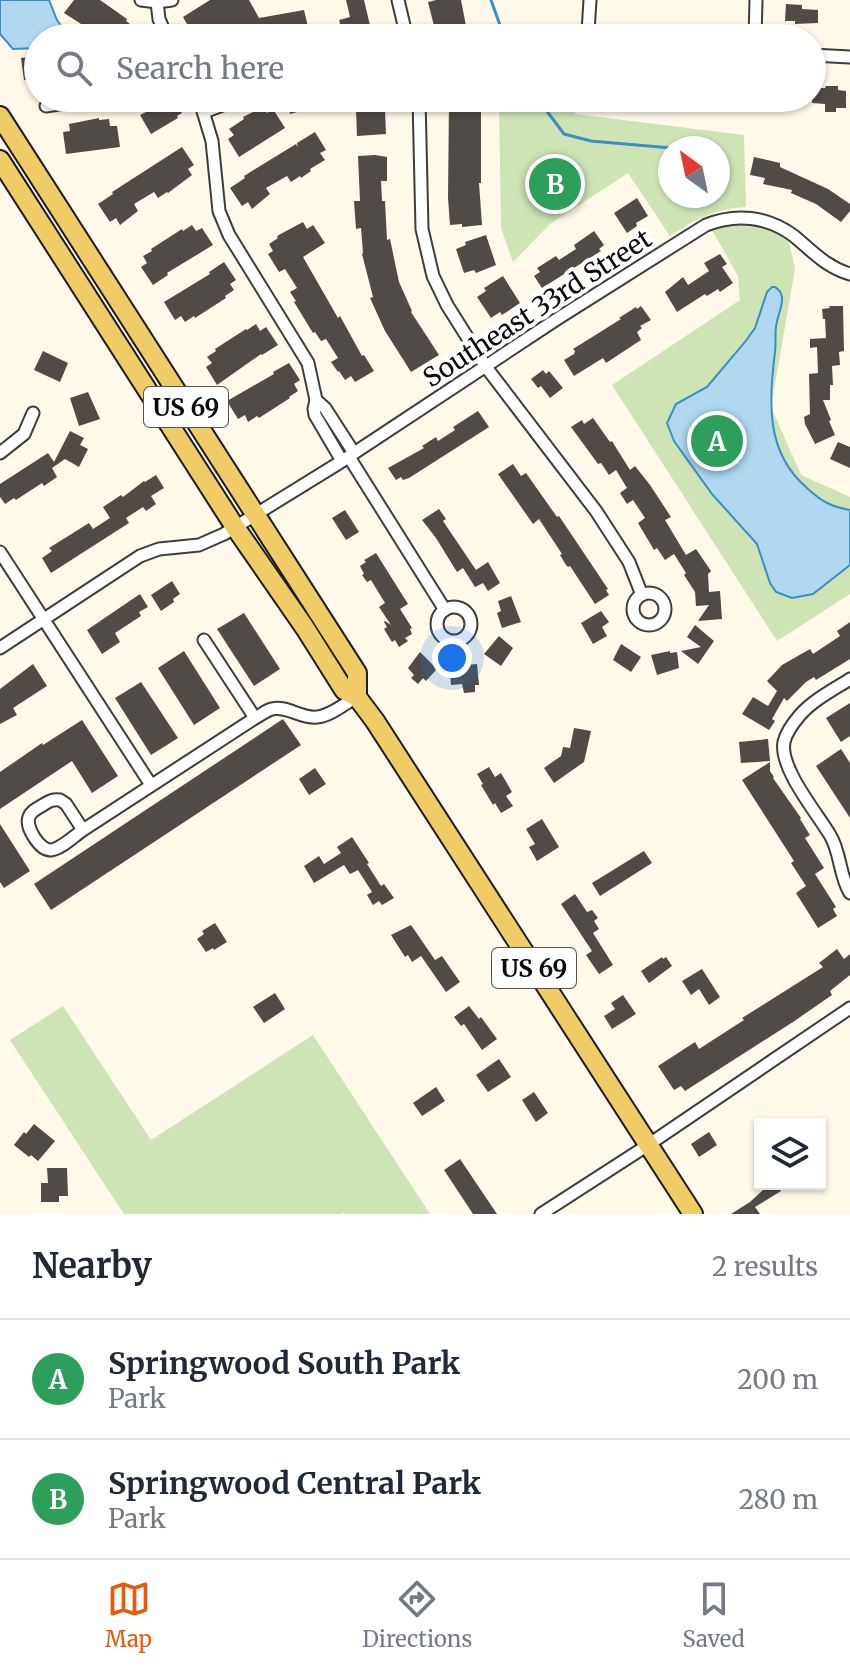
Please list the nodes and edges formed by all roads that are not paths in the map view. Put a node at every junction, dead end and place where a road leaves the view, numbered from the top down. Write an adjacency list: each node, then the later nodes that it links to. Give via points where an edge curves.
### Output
1 (141, 0): 6 (street)
2 (172, 0): 6 (street)
3 (398, 0): 8 (street)
4 (590, 0): 9 (street)
5 (756, 0): 10 (street)
6 (157, 2): 7 (street)
7 (161, 24)
8 (404, 24)
9 (588, 24)
10 (755, 24)
11 (826, 56): 12 (street)
12 (850, 57)
13 (204, 112): 21 (street, via 219,211 229,235 308,363 318,422)
14 (419, 112): 18 (street, via 422,229 433,276)
15 (0, 116): 22 (main road, US 69)
16 (0, 160): 23 (main road, US 69)
17 (850, 274): 18 (street, Southeast 33rd Street, via 822,261 776,225 748,217 721,219)
18 (486, 367): 21 (street, Southeast 33rd Street); 25 (street, via 596,511 629,562)
19 (33, 413): 20 (street, via 24,434)
20 (0, 453)
21 (348, 457): 22 (street, Southeast 33rd Street); 26 (street)
22 (255, 515): 23 (street, Southeast 33rd Street); 31 (main road, US 69, via 357,673)
23 (235, 527): 27 (street, Southeast 33rd Street, via 199,545 140,556); 31 (main road, US 69, via 344,690)
24 (0, 552): 27 (street)
25 (642, 595)
26 (445, 610)
27 (43, 619): 29 (street, Southeast 33rd Street); 33 (street)
28 (204, 640): 32 (street)
29 (0, 648)
30 (850, 679): 35 (street, via 801,714 784,743 792,775 832,838)
31 (357, 697): 32 (street, via 327,715 305,717 272,709); 37 (main road, US 69)
32 (255, 718): 33 (street)
33 (151, 785): 34 (street)
34 (83, 830): 34 (street, via 60,800 50,801 28,819 48,851)
35 (850, 893)
36 (850, 1008): 37 (street)
37 (648, 1145): 38 (street); 39 (main road, US 69)
38 (541, 1214)
39 (693, 1214)

